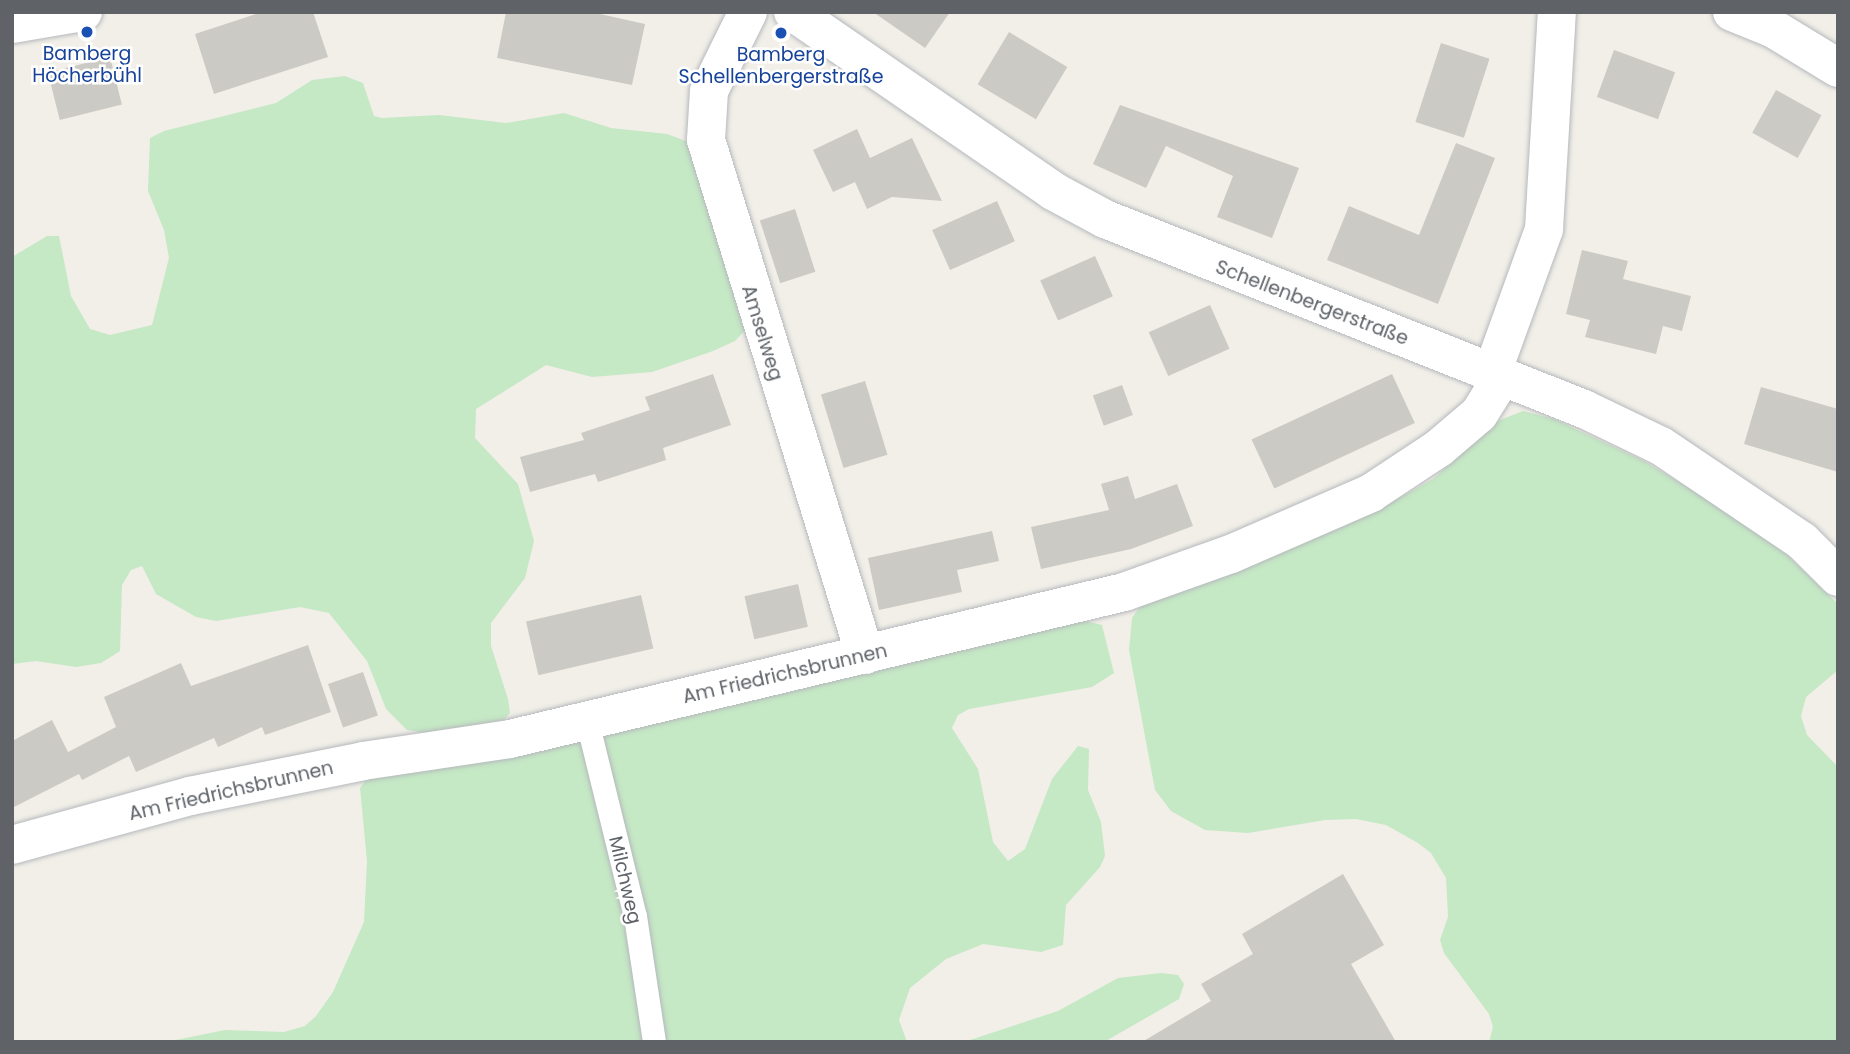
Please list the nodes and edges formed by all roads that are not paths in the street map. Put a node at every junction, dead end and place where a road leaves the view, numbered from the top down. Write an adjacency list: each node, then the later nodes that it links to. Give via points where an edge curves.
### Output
1 (83, 12): 6 (street)
2 (748, 12): 10 (street, Amselweg, via 709,91 706,140)
3 (793, 12): 8 (street, Schellenbergerstraße, via 1053,191 1105,219)
4 (1557, 12): 8 (street, Am Friedrichsbrunnen, via 1544,229)
5 (1732, 12): 7 (street, via 1774,29)
6 (12, 24)
7 (1838, 68)
8 (1497, 375): 9 (street, Schellenbergerstraße, via 1661,446 1802,541); 10 (street, Am Friedrichsbrunnen, via 1479,414 1439,448 1371,493 1231,554 1124,592)
9 (1838, 577)
10 (865, 655): 11 (street, Am Friedrichsbrunnen)
11 (587, 721): 12 (street, Am Friedrichsbrunnen, via 190,796); 13 (lane, Milchweg, via 635,916)
12 (12, 845)
13 (654, 1042)

